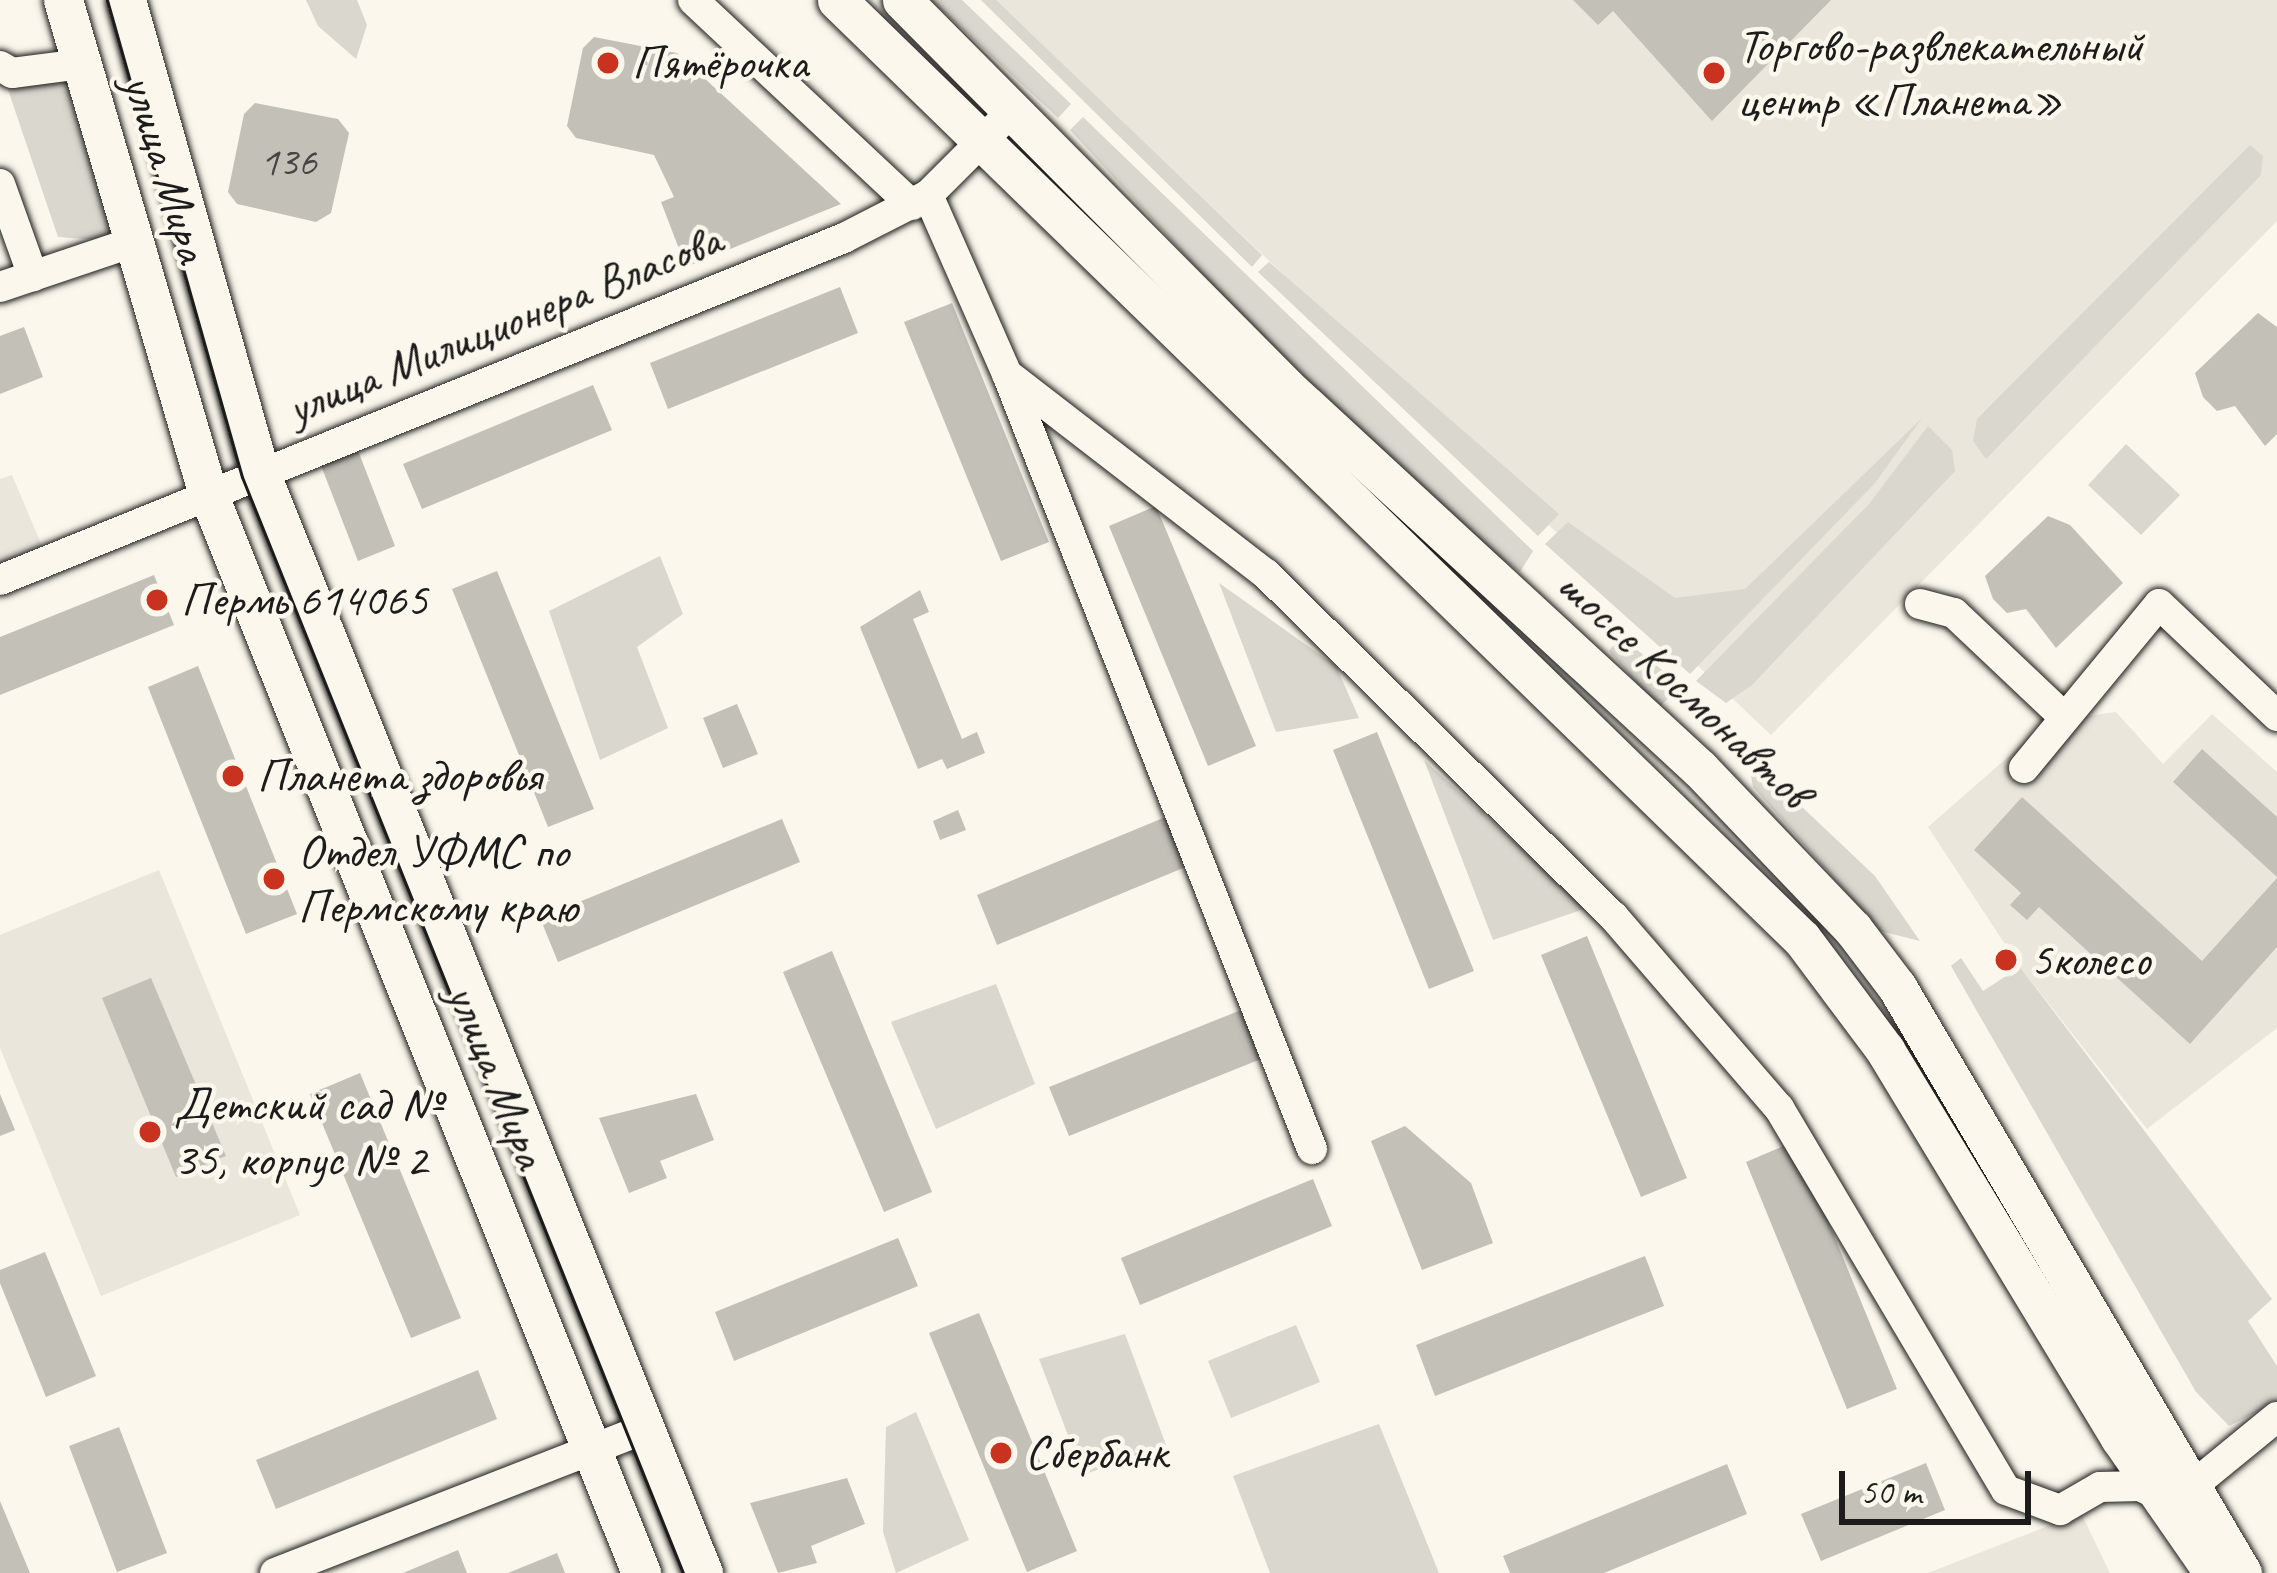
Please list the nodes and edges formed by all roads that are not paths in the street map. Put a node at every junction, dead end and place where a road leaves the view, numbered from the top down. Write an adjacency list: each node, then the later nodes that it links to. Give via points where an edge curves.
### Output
1 (63, 0): 6 (main road, улица Мира)
2 (127, 0): 16 (main road, улица Мира)
3 (693, 0): 11 (street)
4 (837, 0): 9 (main road, шоссе Космонавтов)
5 (902, 0): 8 (main road, шоссе Космонавтов)
6 (82, 64): 7 (street); 12 (main road, улица Мира)
7 (0, 66)
8 (1014, 109): 9 (street, улица Милиционера Власова); 27 (main road, шоссе Космонавтов, via 1286,387 1700,769 1852,929 1897,987)
9 (984, 139): 11 (street, улица Милиционера Власова); 27 (main road, шоссе Космонавтов, via 1730,859 1813,951 1897,1068 2120,1438)
10 (0, 184): 13 (street)
11 (920, 200): 15 (street); 16 (street, улица Милиционера Власова)
12 (134, 242): 13 (street); 17 (main road, улица Мира)
13 (34, 276): 14 (street)
14 (0, 287)
15 (1007, 374): 23 (street); 27 (street, via 1265,574 1613,916 1822,1169 2006,1490 2060,1510 2099,1487)
16 (259, 470): 17 (street, улица Милиционера Власова); 25 (main road, улица Мира)
17 (207, 491): 18 (street, улица Милиционера Власова); 26 (main road, улица Мира)
18 (0, 580)
19 (1920, 604): 20 (street, via 1954,613)
20 (2063, 716): 21 (street, via 2159,604); 22 (street)
21 (2277, 716)
22 (2024, 768)
23 (1312, 1149)
24 (2277, 1418): 27 (street)
25 (644, 1429): 26 (street); 30 (main road, улица Мира)
26 (592, 1450): 28 (street); 29 (main road, улица Мира)
27 (2182, 1495): 31 (main road, шоссе Космонавтов); 32 (main road, шоссе Космонавтов)
28 (275, 1573)
29 (641, 1573)
30 (703, 1573)
31 (2214, 1573)
32 (2242, 1573)

